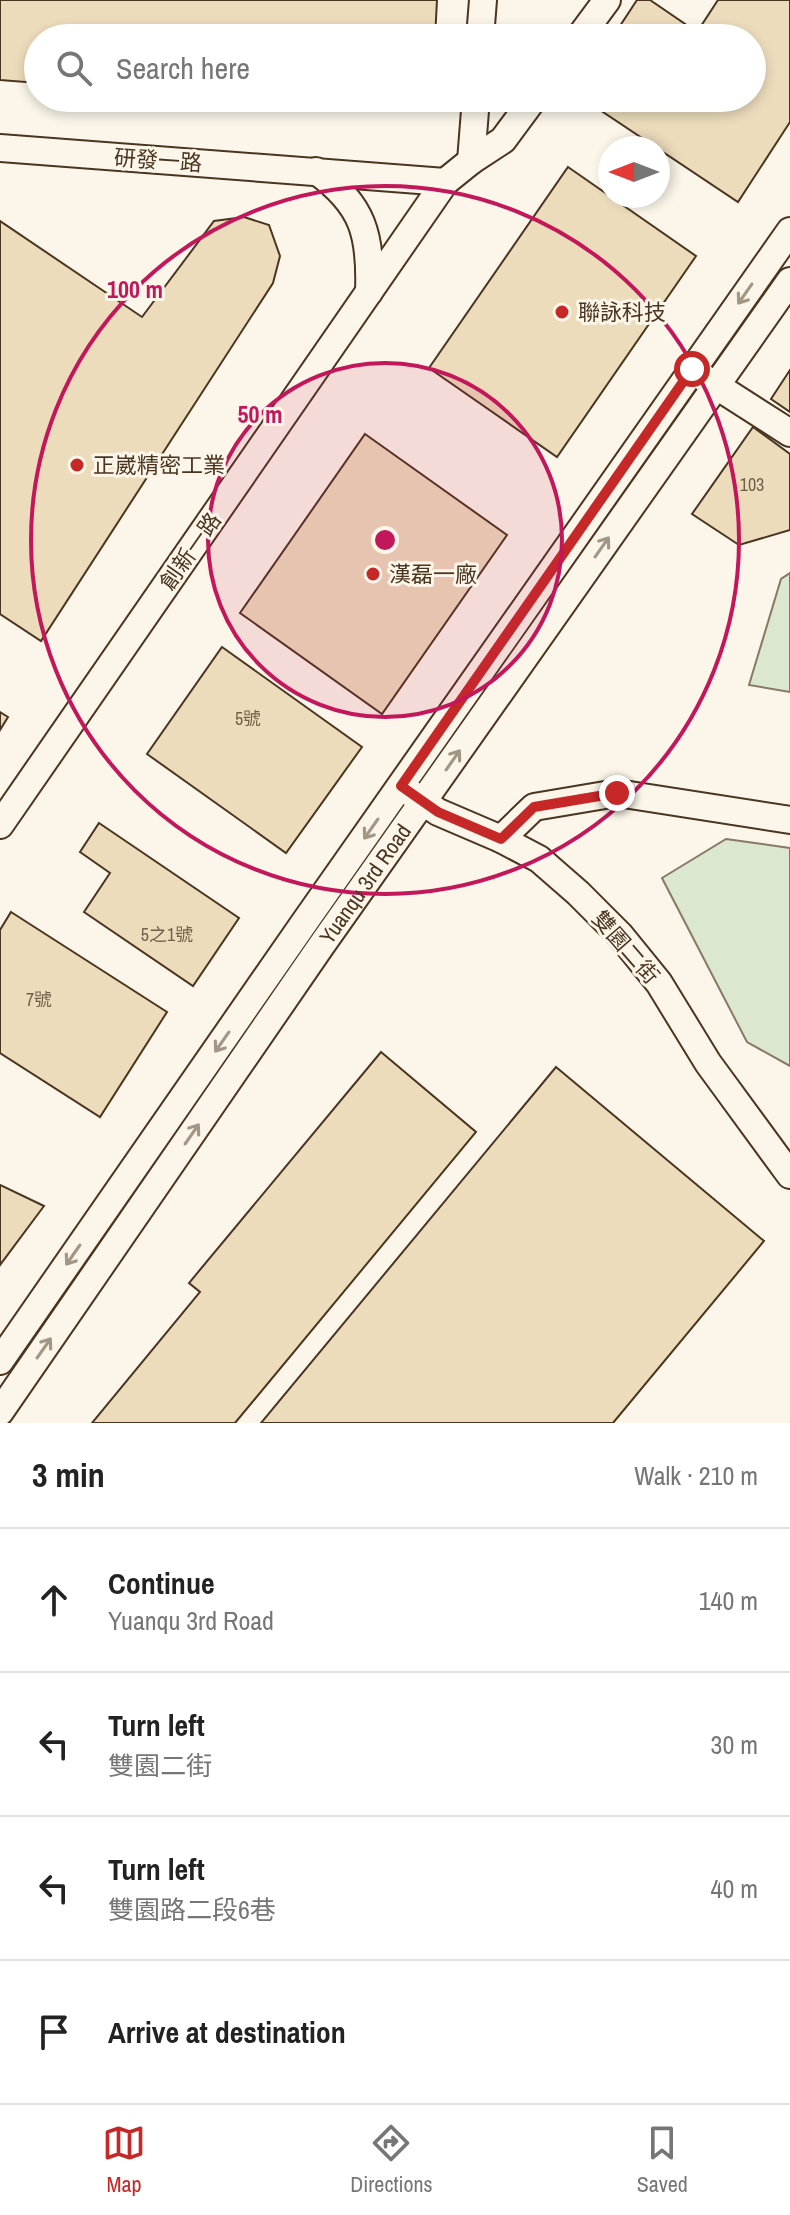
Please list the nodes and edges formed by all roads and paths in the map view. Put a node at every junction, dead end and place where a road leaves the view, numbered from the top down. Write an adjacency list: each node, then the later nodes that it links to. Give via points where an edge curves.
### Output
1 (483, 0): 3 (street)
2 (607, 0): 4 (street)
3 (481, 24)
4 (589, 24)
5 (475, 112): 8 (street)
6 (524, 112): 8 (street, 創新一路, via 503,140)
7 (0, 148): 9 (street, 研發一路)
8 (471, 161): 10 (street, 創新一路)
9 (316, 171): 10 (street, 研發一路); 13 (street, via 352,204 366,234)
10 (445, 182): 13 (street, 創新一路)
11 (790, 231): 14 (street, Yuanqu 3rd Road, one-way to 14)
12 (790, 281): 15 (street, Yuanqu 3rd Road)
13 (369, 292): 20 (street, 創新一路)
14 (692, 369): 15 (street); 17 (street, Yuanqu 3rd Road)
15 (715, 386): 16 (street); 18 (street, Yuanqu 3rd Road, one-way to 15)
16 (790, 433)
17 (401, 786): 18 (street, 雙園二街); 23 (street, Yuanqu 3rd Road, one-way to 23)
18 (423, 801): 21 (street, 雙園二街); 24 (street, Yuanqu 3rd Road, one-way to 18)
19 (790, 820): 21 (street, via 617,793 534,807)
20 (0, 825)
21 (501, 839): 22 (street, 雙園二街, via 539,859 620,935 659,983 708,1063)
22 (790, 1175)
23 (0, 1361)
24 (0, 1412)

